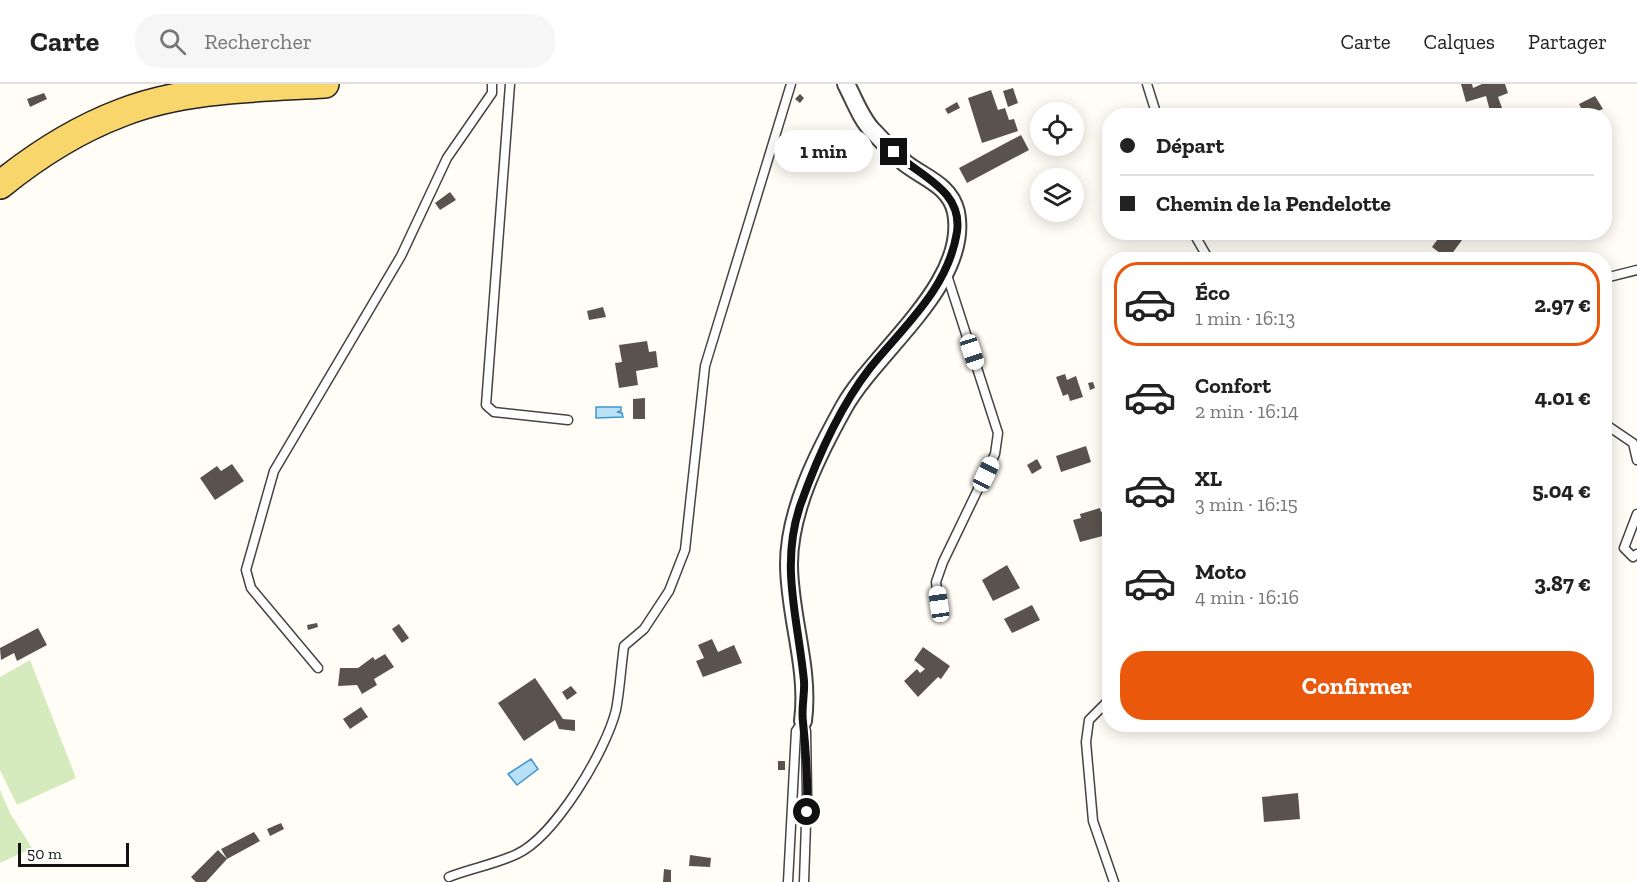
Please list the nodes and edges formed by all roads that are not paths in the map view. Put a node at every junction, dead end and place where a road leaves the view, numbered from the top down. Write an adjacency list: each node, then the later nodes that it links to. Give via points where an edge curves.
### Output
1 (325, 84): 7 (main road)
2 (492, 84): 19 (lane, via 492,93 447,158 401,256 274,471 246,570 251,588)
3 (510, 84): 13 (lane, via 486,405 494,412)
4 (791, 84): 22 (lane, via 705,366 685,550 669,591 644,629 624,646 615,711 595,762 565,808 534,843 517,855)
5 (846, 84): 11 (street, via 870,129 906,163 944,188 955,210 957,231)
6 (1147, 84): 8 (lane)
7 (259, 86): 9 (main road, via 123,112 32,159)
8 (1154, 108)
9 (0, 185)
10 (1637, 270): 12 (lane)
11 (946, 271): 18 (lane, via 999,433 995,454 943,562 936,582); 21 (street, via 845,405 798,514 790,540 789,565 804,683)
12 (1612, 276)
13 (568, 420)
14 (1612, 429): 15 (lane, via 1633,443)
15 (1637, 460)
16 (1637, 514): 17 (lane, via 1624,548 1634,556)
17 (1637, 554)
18 (939, 604)
19 (318, 668)
20 (1102, 707): 25 (lane, via 1089,720 1086,742 1093,821)
21 (803, 721): 23 (lane, via 796,731); 24 (lane, via 807,794)
22 (449, 877)
23 (788, 882)
24 (804, 882)
25 (1114, 882)

